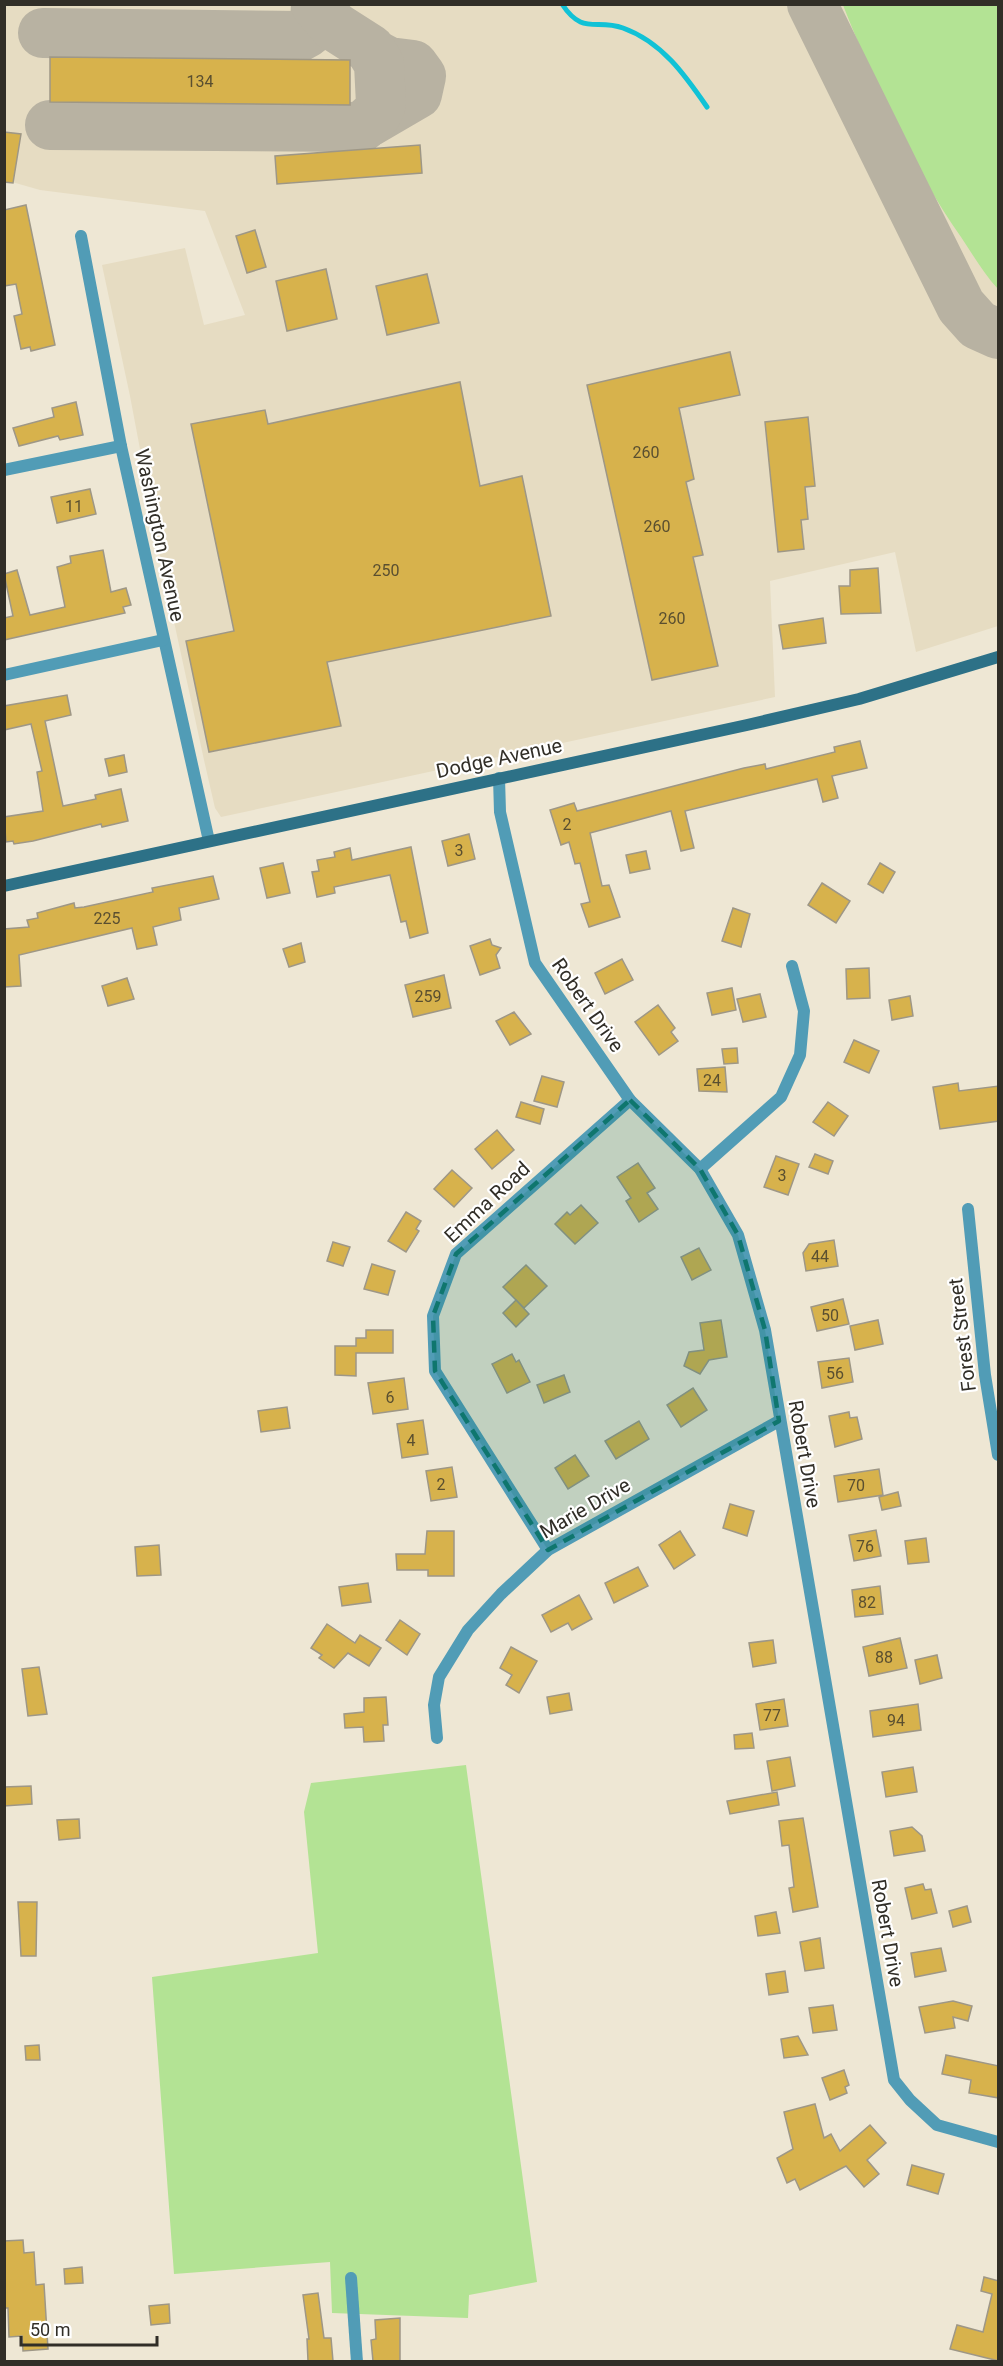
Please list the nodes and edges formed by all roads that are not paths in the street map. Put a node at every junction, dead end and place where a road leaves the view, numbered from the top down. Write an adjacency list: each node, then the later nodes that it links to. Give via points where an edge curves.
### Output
1 (81, 236): 2 (street, Washington Avenue)
2 (122, 447): 3 (street); 4 (street, Washington Avenue)
3 (4, 470)
4 (163, 640): 6 (street); 8 (street, Washington Avenue)
5 (999, 657): 7 (main road, Dodge Avenue, via 859,699)
6 (4, 675)
7 (499, 778): 8 (main road, Dodge Avenue); 11 (street, Robert Drive, via 500,812 535,963)
8 (209, 841): 9 (main road, Dodge Avenue)
9 (4, 886)
10 (792, 966): 12 (street, via 804,1011 800,1056 780,1097)
11 (630, 1100): 12 (street, Robert Drive); 16 (street, Emma Road, via 456,1254 433,1316 435,1371)
12 (700, 1170): 14 (street, Robert Drive, via 738,1235 765,1330)
13 (968, 1209): 15 (street, Forest Street)
14 (779, 1421): 16 (street, Marie Drive); 18 (street, Robert Drive, via 894,2080 937,2125)
15 (999, 1455)
16 (548, 1550): 17 (street, Marie Drive, via 468,1630 439,1677 434,1705)
17 (437, 1738)
18 (999, 2142)
19 (351, 2278): 20 (street)
20 (357, 2361)

